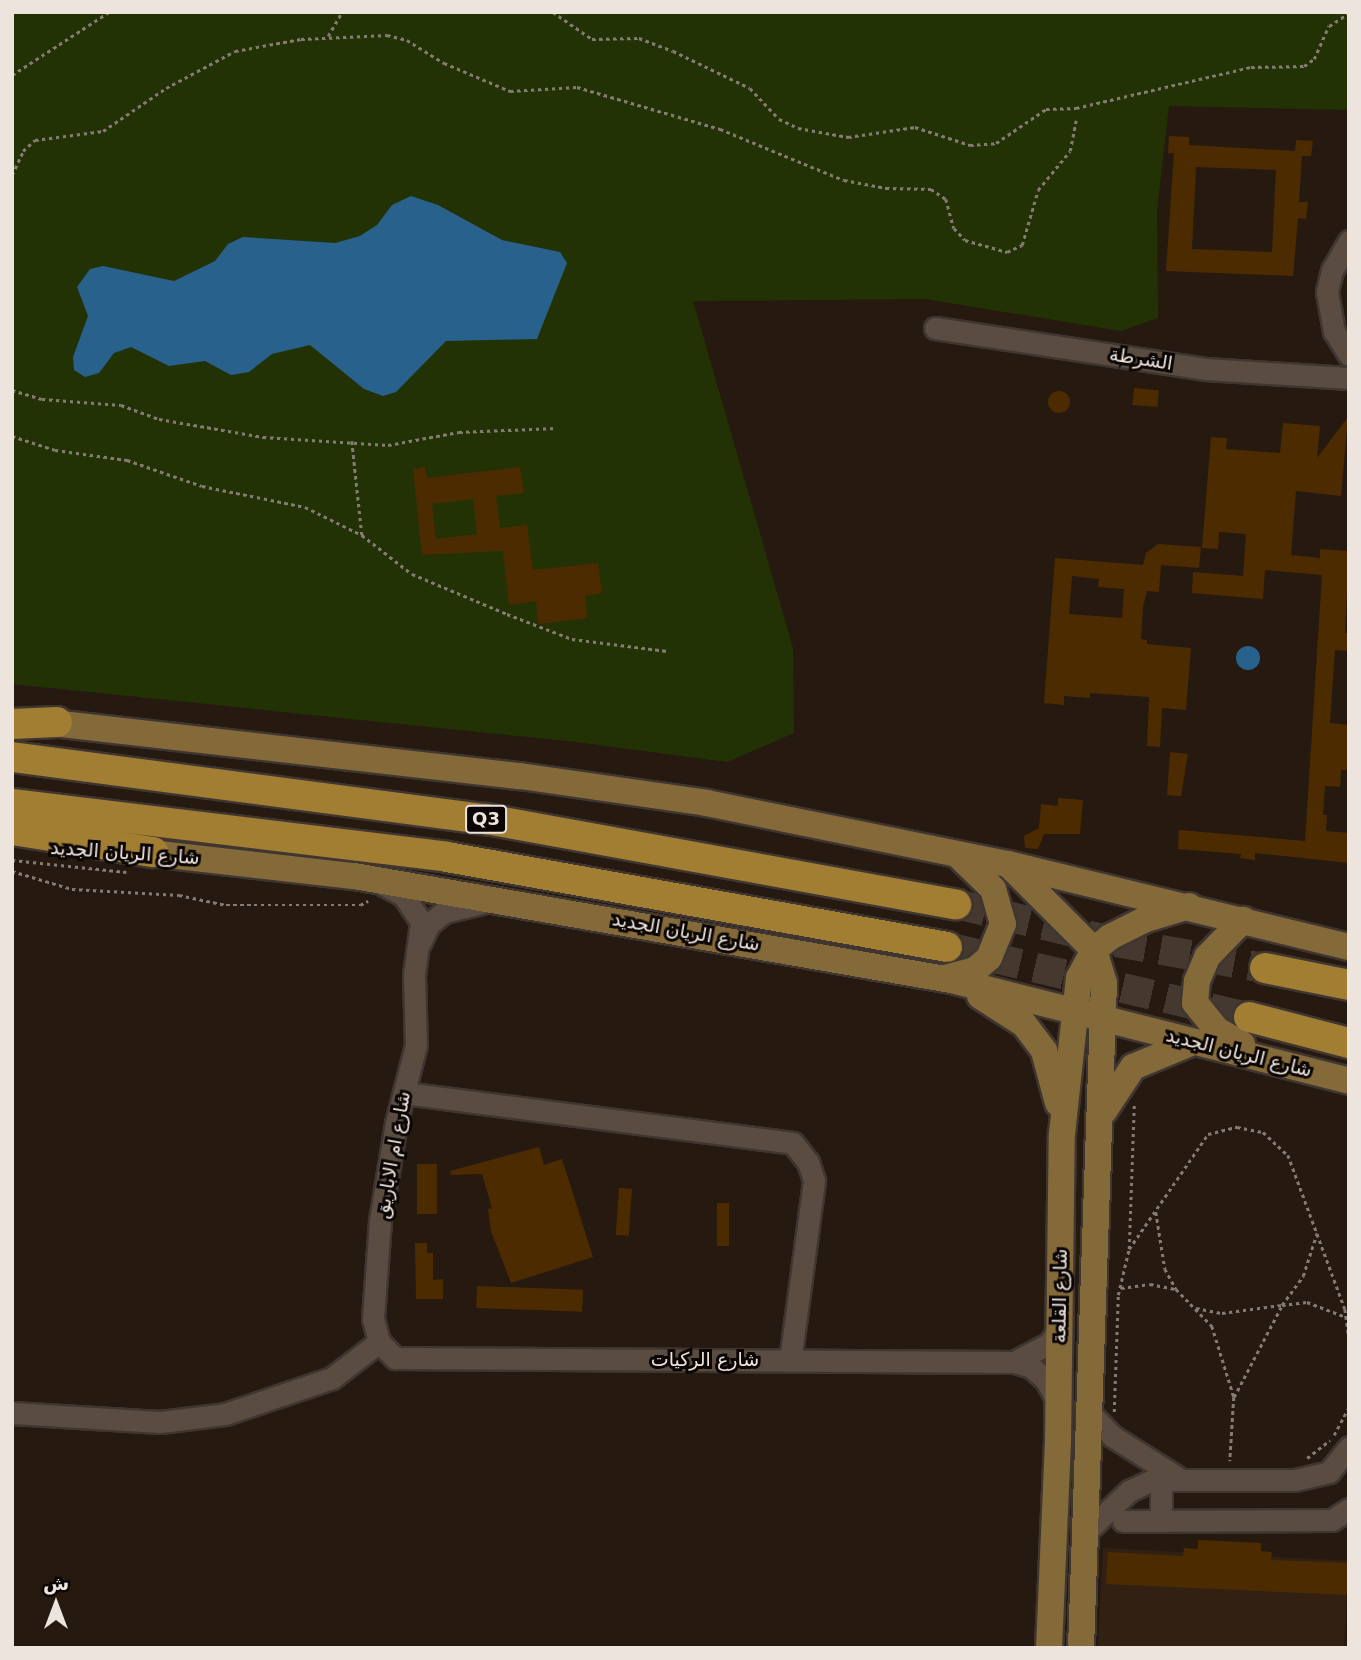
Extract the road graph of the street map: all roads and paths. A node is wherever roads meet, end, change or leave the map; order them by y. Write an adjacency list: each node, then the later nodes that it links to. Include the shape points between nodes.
1 (109, 12): 6 (path)
2 (342, 12): 5 (path)
3 (553, 12): 4 (path, via 592,39 639,38 673,51 750,88 779,119 798,128 848,137 915,127 970,145 996,143 1045,109 1076,108 1251,67 1304,66 1314,60 1329,26)
4 (1349, 13)
5 (327, 37): 7 (path, via 397,37 510,91 577,87 720,129 844,180 886,188 932,189 946,199 954,229 965,240 1007,252 1022,245 1038,190 1070,151); 8 (path, via 235,51 166,88 103,131 35,140 23,151)
6 (12, 75)
7 (1076, 121)
8 (12, 175)
9 (1349, 241): 11 (street, via 1332,270 1328,303 1334,331)
10 (935, 328): 12 (street, الشرطة, via 1205,369)
11 (1349, 355)
12 (1349, 378)
13 (12, 390): 16 (path, via 42,399 121,405 159,419 263,437)
14 (556, 428): 16 (path, via 459,432 388,444)
15 (12, 436): 17 (path, via 55,450 127,460 202,486 305,507)
16 (352, 441): 17 (path)
17 (362, 535): 18 (path, via 412,574 559,634)
18 (667, 651)
19 (12, 721): 20 (highway)
20 (57, 722): 26 (main road, via 520,776 706,803)
21 (12, 757): 31 (highway, Q3, via 486,819)
22 (12, 804): 36 (highway, شارع الريان الجديد / Q3, via 447,857)
23 (12, 830): 25 (highway)
24 (12, 845): 25 (main road, شارع الريان الجديد)
25 (153, 852): 29 (main road, شارع الريان الجديد)
26 (958, 855): 27 (main road); 40 (main road, via 993,889 1003,924 989,958 958,977)
27 (1008, 864): 33 (main road); 38 (main road)
28 (12, 872): 32 (path, via 72,889 179,895 226,905 360,905 368,901)
29 (374, 879): 30 (main road, شارع الريان الجديد); 35 (street, شارع ام الاباريق, via 403,895 415,909 421,922)
30 (502, 900): 35 (street, شارع ام الاباريق, via 444,912 429,923); 40 (main road, شارع الريان الجديد)
31 (956, 904)
32 (381, 905)
33 (1190, 906): 34 (main road); 38 (main road, شارع القلعة, via 1127,927)
34 (1243, 920): 37 (main road); 47 (main road, via 1207,957 1196,981 1195,1003 1217,1030)
35 (419, 945): 49 (street, شارع ام الاباريق, via 414,975 416,1045)
36 (947, 947)
37 (1349, 947)
38 (1094, 950): 42 (main road, شارع القلعة, via 1079,978); 44 (main road, شارع القلعة, via 1102,965)
39 (1265, 968): 41 (highway)
40 (945, 979): 42 (main road, شارع الريان الجديد); 52 (main road, via 1024,1024 1044,1051 1055,1084)
41 (1349, 985)
42 (1076, 1011): 44 (main road, شارع الريان الجديد); 52 (main road, شارع القلعة)
43 (1249, 1017): 46 (highway, شارع الريان الجديد)
44 (1104, 1019): 45 (main road, شارع الريان الجديد); 51 (main road, شارع القلعة)
45 (1197, 1041): 47 (main road, شارع الريان الجديد); 51 (main road, via 1168,1048 1133,1066)
46 (1349, 1042)
47 (1271, 1061): 48 (main road, شارع الريان الجديد)
48 (1349, 1081)
49 (404, 1093): 63 (street, شارع ام الاباريق, via 380,1221 373,1319); 64 (street, via 793,1143 814,1181)
50 (1135, 1103): 55 (path)
51 (1102, 1116): 69 (main road, شارع القلعة)
52 (1062, 1133): 61 (main road, شارع القلعة)
53 (1156, 1210): 54 (path, via 1208,1134 1237,1127 1263,1132 1288,1155); 55 (path); 57 (path, via 1165,1269)
54 (1317, 1233): 58 (path, via 1303,1276); 60 (path)
55 (1129, 1249): 56 (path)
56 (1120, 1288): 57 (path, via 1150,1284); 71 (path)
57 (1176, 1289): 59 (path)
58 (1282, 1305): 59 (path, via 1222,1313); 60 (path, via 1307,1302); 66 (path)
59 (1195, 1308): 66 (path, via 1212,1326)
60 (1348, 1318): 62 (path)
61 (1060, 1325): 65 (street, شارع الركيات, via 1050,1343); 67 (main road, شارع القلعة)
62 (1349, 1337)
63 (379, 1342): 64 (street, شارع الركيات, via 395,1358); 70 (street, via 331,1378 225,1414 160,1422)
64 (790, 1360): 65 (street, شارع الركيات)
65 (1014, 1362): 67 (street, شارع الركيات, via 1031,1367 1045,1380)
66 (1234, 1397): 74 (path)
67 (1059, 1404): 80 (main road, شارع القلعة)
68 (1349, 1408): 73 (path, via 1331,1439)
69 (1090, 1412): 71 (street); 79 (main road, شارع القلعة)
70 (12, 1413)
71 (1112, 1436): 75 (street)
72 (1349, 1447): 75 (street, via 1329,1472 1295,1480)
73 (1305, 1460)
74 (1230, 1467)
75 (1169, 1478): 78 (street); 79 (street, via 1129,1491)
76 (1349, 1509): 78 (street, via 1332,1520)
77 (1123, 1521): 78 (street)
78 (1161, 1521)
79 (1085, 1533): 81 (main road, شارع القلعة)
80 (1049, 1648)
81 (1081, 1648)

